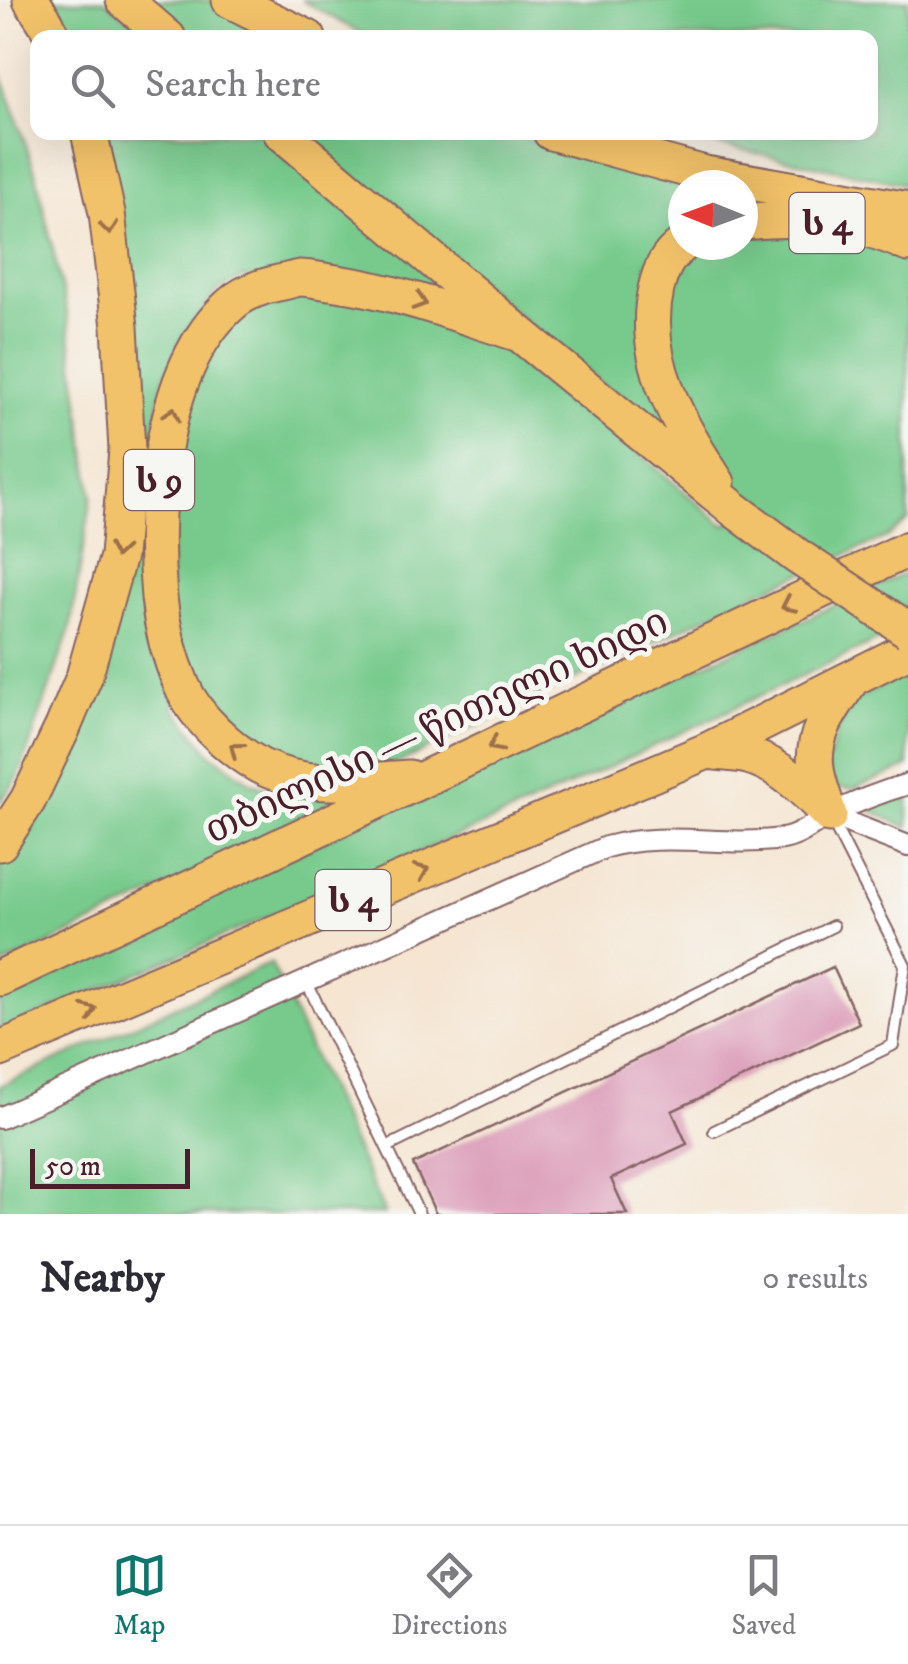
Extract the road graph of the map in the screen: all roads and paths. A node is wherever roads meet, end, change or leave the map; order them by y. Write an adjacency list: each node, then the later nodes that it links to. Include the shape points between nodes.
1 (31, 0): 4 (highway)
2 (124, 0): 5 (highway)
3 (230, 0): 6 (highway)
4 (49, 30)
5 (159, 30)
6 (292, 30)
7 (91, 140): 24 (highway, one-way to 24, via 120,327 127,450 118,556 77,694 28,800)
8 (290, 140): 14 (highway, ს 9)
9 (580, 140): 10 (highway, via 704,174)
10 (908, 210)
11 (758, 222): 12 (highway, ს 4, via 862,227)
12 (908, 244)
13 (668, 258): 15 (highway, via 654,300 658,367 672,405)
14 (520, 334): 15 (highway, ს 9); 21 (highway, ს 9, one-way to 14, via 296,779 263,767 213,730 184,690 159,600 159,482 168,425 185,369 216,320 238,298 266,286 300,278 378,289)
15 (734, 509): 17 (highway, ს 9, bridge)
16 (900, 549): 21 (highway, თბილისი — წითელი ხიდი / ს 4, one-way to 21)
17 (908, 630)
18 (908, 650): 19 (highway, ს 4)
19 (853, 678): 20 (highway, ს 4); 23 (highway, via 817,740 815,768)
20 (707, 751): 23 (highway, via 771,766); 30 (highway, ს 4, one-way to 20)
21 (430, 776): 28 (highway, თბილისი — წითელი ხიდი / ს 4)
22 (908, 784): 23 (street)
23 (829, 815): 25 (street); 27 (lane); 29 (street, via 788,839 668,838 606,847)
24 (0, 843)
25 (908, 846)
26 (832, 926): 33 (lane)
27 (906, 966): 32 (lane, via 894,1045)
28 (0, 978)
29 (306, 980): 31 (street); 33 (lane)
30 (0, 1049)
31 (0, 1118)
32 (714, 1131)
33 (386, 1147): 34 (lane)
34 (419, 1214)

